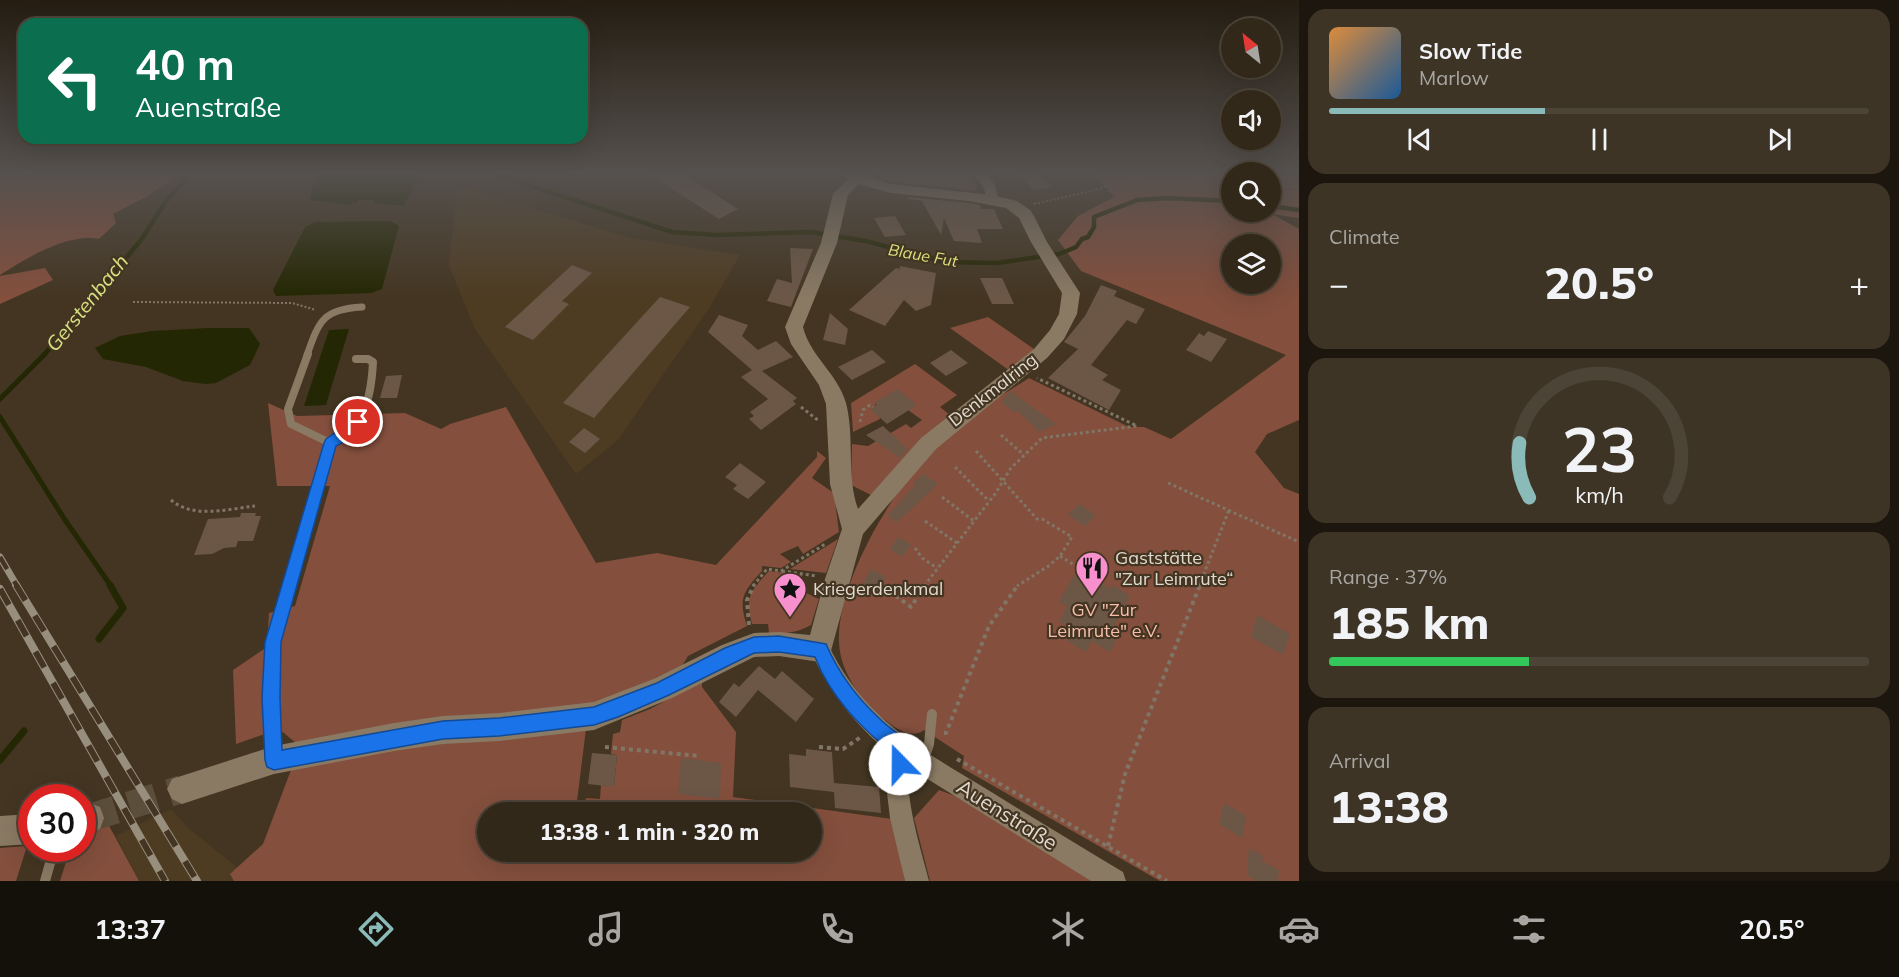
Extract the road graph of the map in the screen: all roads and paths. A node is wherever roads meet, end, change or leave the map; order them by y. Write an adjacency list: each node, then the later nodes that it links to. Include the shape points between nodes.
1 (835, 215): 24 (street, via 794,327 795,337 824,375 835,401 843,498)
2 (1026, 215): 7 (street, Denkmalring, via 1071,293 1072,304 1052,342)
3 (133, 302): 5 (path, via 292,303)
4 (362, 307): 5 (lane)
5 (326, 314): 11 (lane, via 318,325 288,409 291,424)
6 (356, 359): 11 (lane, via 373,362 364,404 358,422)
7 (1022, 370): 13 (path, via 1137,426 1042,438); 24 (street, Denkmalring, via 932,439)
8 (873, 408): 9 (path, via 870,405 863,410)
9 (857, 427)
10 (1001, 435): 13 (path)
11 (330, 443): 44 (lane, via 273,642)
12 (976, 451): 15 (path)
13 (1024, 455): 15 (path)
14 (955, 467): 19 (path)
15 (1002, 482): 19 (path); 28 (path, via 1036,519 1072,537)
16 (1168, 483): 21 (path)
17 (942, 497): 23 (path)
18 (171, 500): 20 (path, via 175,506 201,511)
19 (989, 501): 23 (path)
20 (255, 506)
21 (1229, 510): 25 (path); 46 (path, via 1125,774)
22 (925, 521): 26 (path)
23 (974, 521): 26 (path)
24 (852, 533): 30 (path, via 837,536); 32 (street, Denkmalring)
25 (1299, 542)
26 (957, 543): 29 (path)
27 (915, 548): 29 (path)
28 (1060, 556): 31 (path); 38 (path, via 1019,583 989,626 946,733)
29 (937, 568): 33 (path, via 911,606)
30 (781, 571): 32 (path); 34 (path, via 767,569 751,588 745,605)
31 (1099, 581)
32 (836, 582): 35 (street, Denkmalring)
33 (889, 591)
34 (749, 623)
35 (820, 649): 37 (street, Auenstraße, via 844,696); 44 (street, via 754,645 654,693 594,716 443,730)
36 (932, 714): 38 (lane)
37 (874, 726): 40 (path, via 843,749); 41 (street, Auenstraße)
38 (931, 729): 42 (lane)
39 (605, 747): 43 (path)
40 (819, 747)
41 (903, 751): 42 (street, Auenstraße); 49 (street, via 896,776)
42 (926, 754): 46 (path); 50 (street, Auenstraße)
43 (700, 756)
44 (274, 760): 45 (street)
45 (182, 789)
46 (1108, 846): 51 (path)
47 (50, 862): 48 (lane)
48 (45, 881)
49 (917, 881)
50 (1114, 881)
51 (1167, 881)

